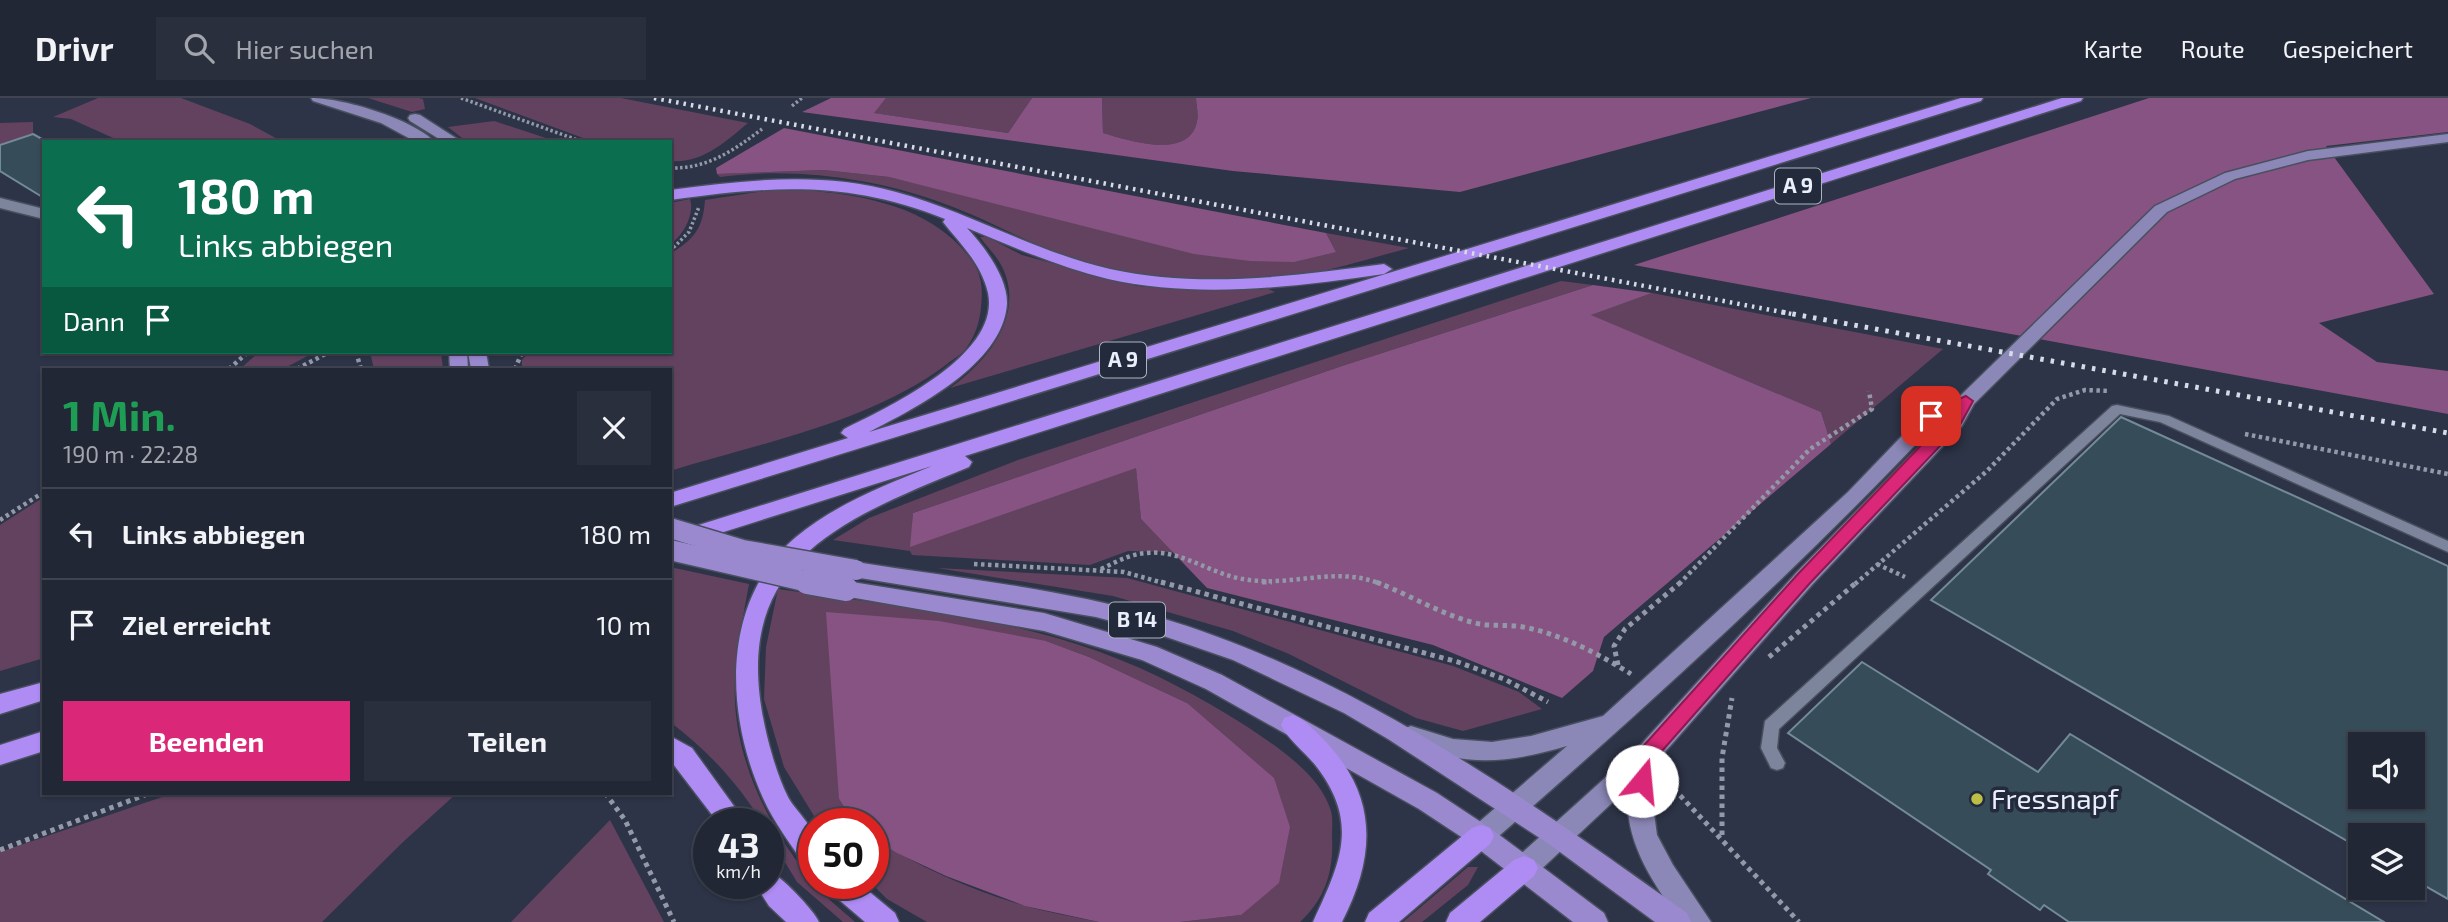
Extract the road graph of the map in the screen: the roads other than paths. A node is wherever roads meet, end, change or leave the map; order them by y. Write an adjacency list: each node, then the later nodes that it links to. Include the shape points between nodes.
1 (318, 98): 6 (main road, via 386,120)
2 (351, 98): 7 (main road, via 421,120)
3 (1976, 98): 12 (highway, A 9)
4 (2076, 98): 14 (highway, A 9)
5 (2448, 138): 13 (main road, via 2308,156 2230,176 2161,209)
6 (424, 140)
7 (452, 140)
8 (672, 195): 10 (highway, via 753,184 806,183 876,191)
9 (0, 203): 11 (street)
10 (939, 212): 12 (highway, via 1077,266 1170,283 1289,282); 15 (highway, via 974,244 992,278 998,304 991,332 969,360 917,397)
11 (42, 214)
12 (1459, 257): 15 (highway, A 9)
13 (1966, 401): 24 (main road, via 1931,416 1855,497); 30 (main road, via 1955,422 1804,579)
14 (1073, 414): 18 (highway, A 9); 34 (highway, via 837,518 803,542 772,579 755,615 747,671 757,740 776,798)
15 (788, 464): 16 (highway, A 9)
16 (672, 499)
17 (672, 529): 21 (main road, B 14, bridge)
18 (672, 541)
19 (2448, 547): 31 (lane, via 2164,419 2117,409 1771,726 1769,748)
20 (672, 551): 21 (main road, B 14, bridge, via 770,575)
21 (851, 580): 25 (main road, B 14, via 1031,620 1149,653); 26 (main road, B 14, via 1039,598 1156,625 1282,671)
22 (42, 692): 23 (highway)
23 (0, 704)
24 (1616, 721): 26 (main road, via 1555,739 1481,752 1453,750); 32 (main road)
25 (1293, 725): 35 (main road, B 14); 42 (highway, via 1327,761 1349,803 1355,830 1354,863)
26 (1397, 732): 32 (main road, B 14)
27 (42, 742): 29 (highway)
28 (672, 747): 33 (highway, via 683,755)
29 (0, 755)
30 (1644, 757): 36 (main road); 47 (main road, via 1641,826)
31 (1777, 763)
32 (1514, 807): 35 (main road); 36 (main road, B 14)
33 (722, 808)
34 (798, 833)
35 (1481, 836): 37 (main road, B 14); 43 (highway)
36 (1558, 836): 37 (main road); 46 (main road, B 14)
37 (1524, 868): 44 (highway); 45 (main road, B 14)
38 (781, 899): 40 (highway)
39 (858, 899): 41 (highway)
40 (805, 922)
41 (885, 922)
42 (1327, 922)
43 (1379, 922)
44 (1460, 922)
45 (1594, 922)
46 (1677, 922)
47 (1696, 922)

